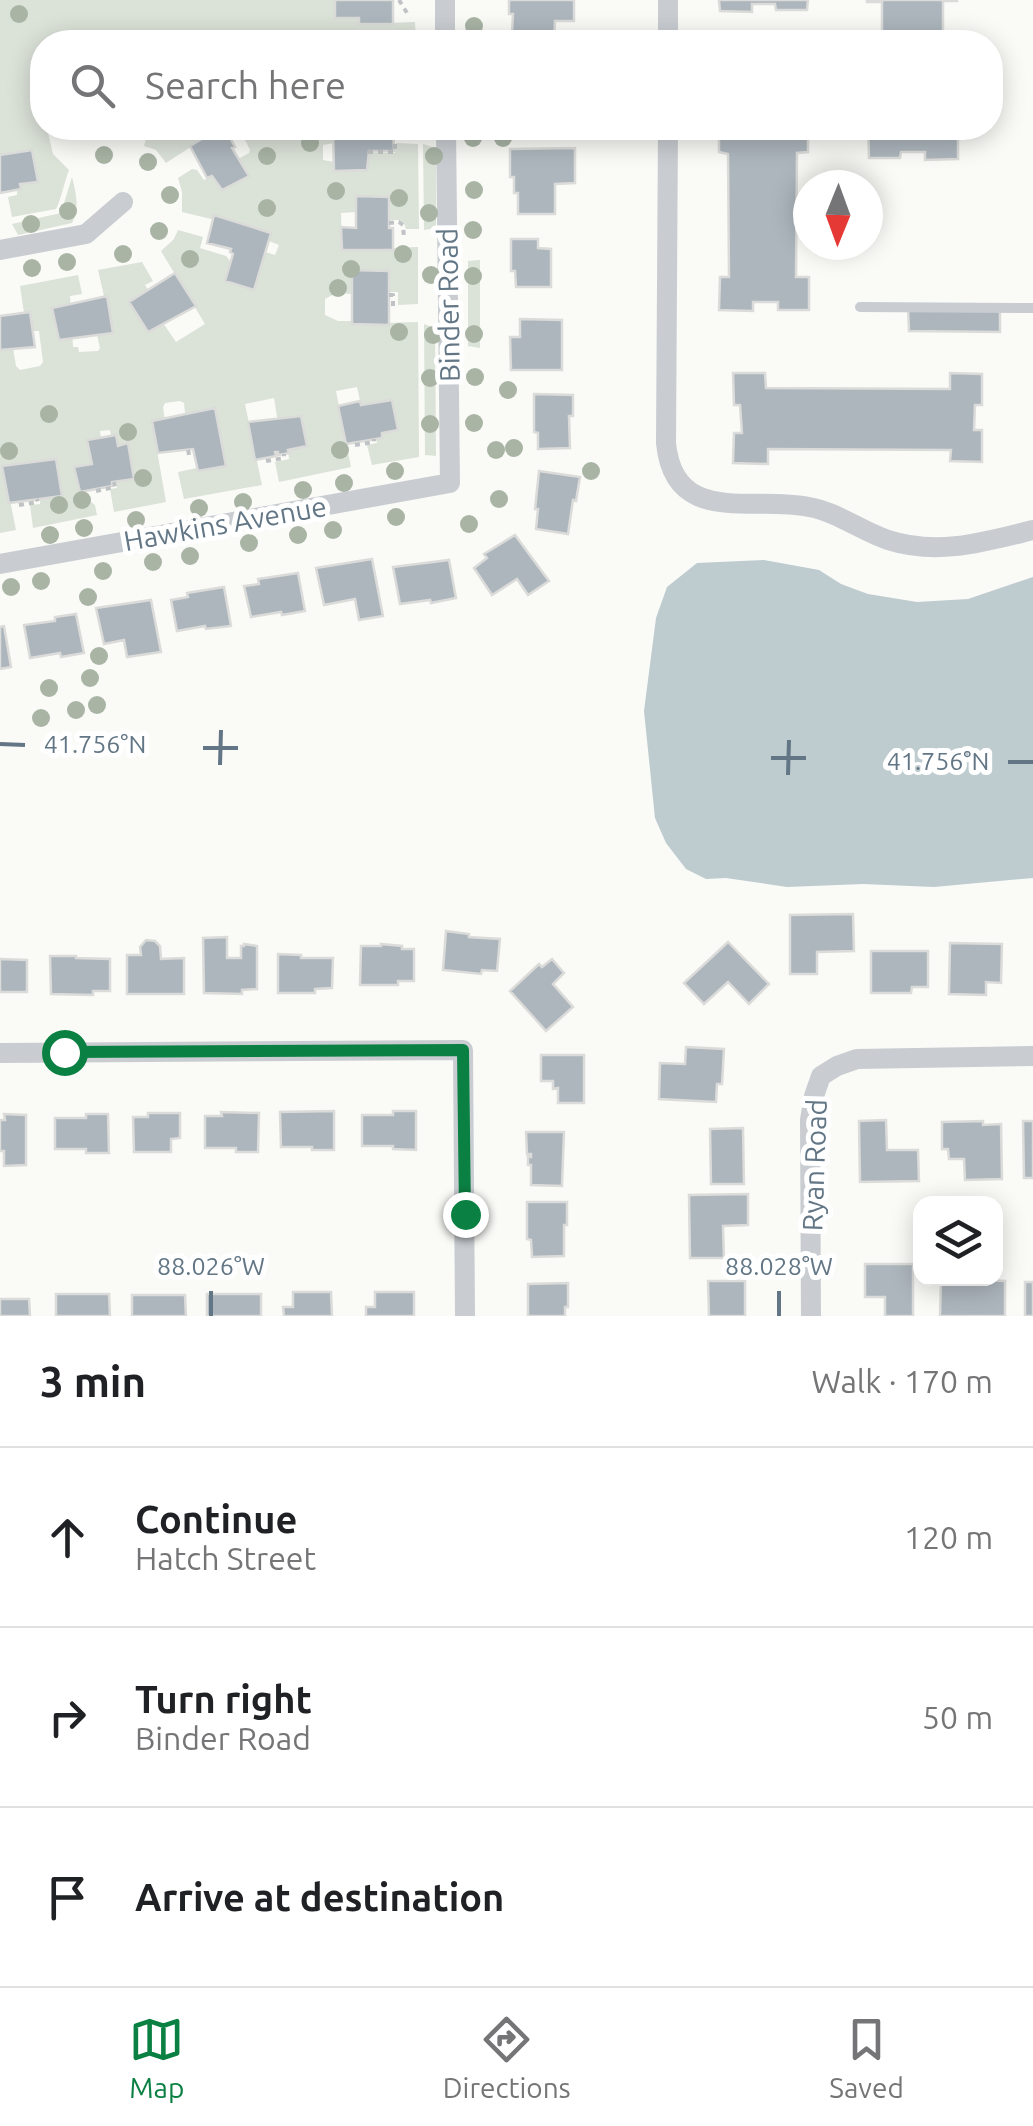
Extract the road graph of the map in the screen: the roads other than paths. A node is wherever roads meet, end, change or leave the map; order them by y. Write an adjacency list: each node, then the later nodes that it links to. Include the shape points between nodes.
1 (445, 0): 3 (street)
2 (668, 0): 4 (street)
3 (446, 30)
4 (668, 30)
5 (446, 140): 11 (street, Binder Road)
6 (668, 140): 12 (street, via 666,443 675,477 714,503 813,507 886,539 936,549)
7 (123, 202): 8 (street, via 86,234)
8 (0, 250)
9 (860, 307): 10 (lane)
10 (1033, 308)
11 (450, 483): 13 (street, Hawkins Avenue)
12 (1033, 530)
13 (0, 564)
14 (0, 1053): 16 (street, via 463,1050)
15 (1033, 1056): 17 (street, Ryan Road, via 857,1059 821,1076 810,1120)
16 (465, 1316)
17 (811, 1316)

